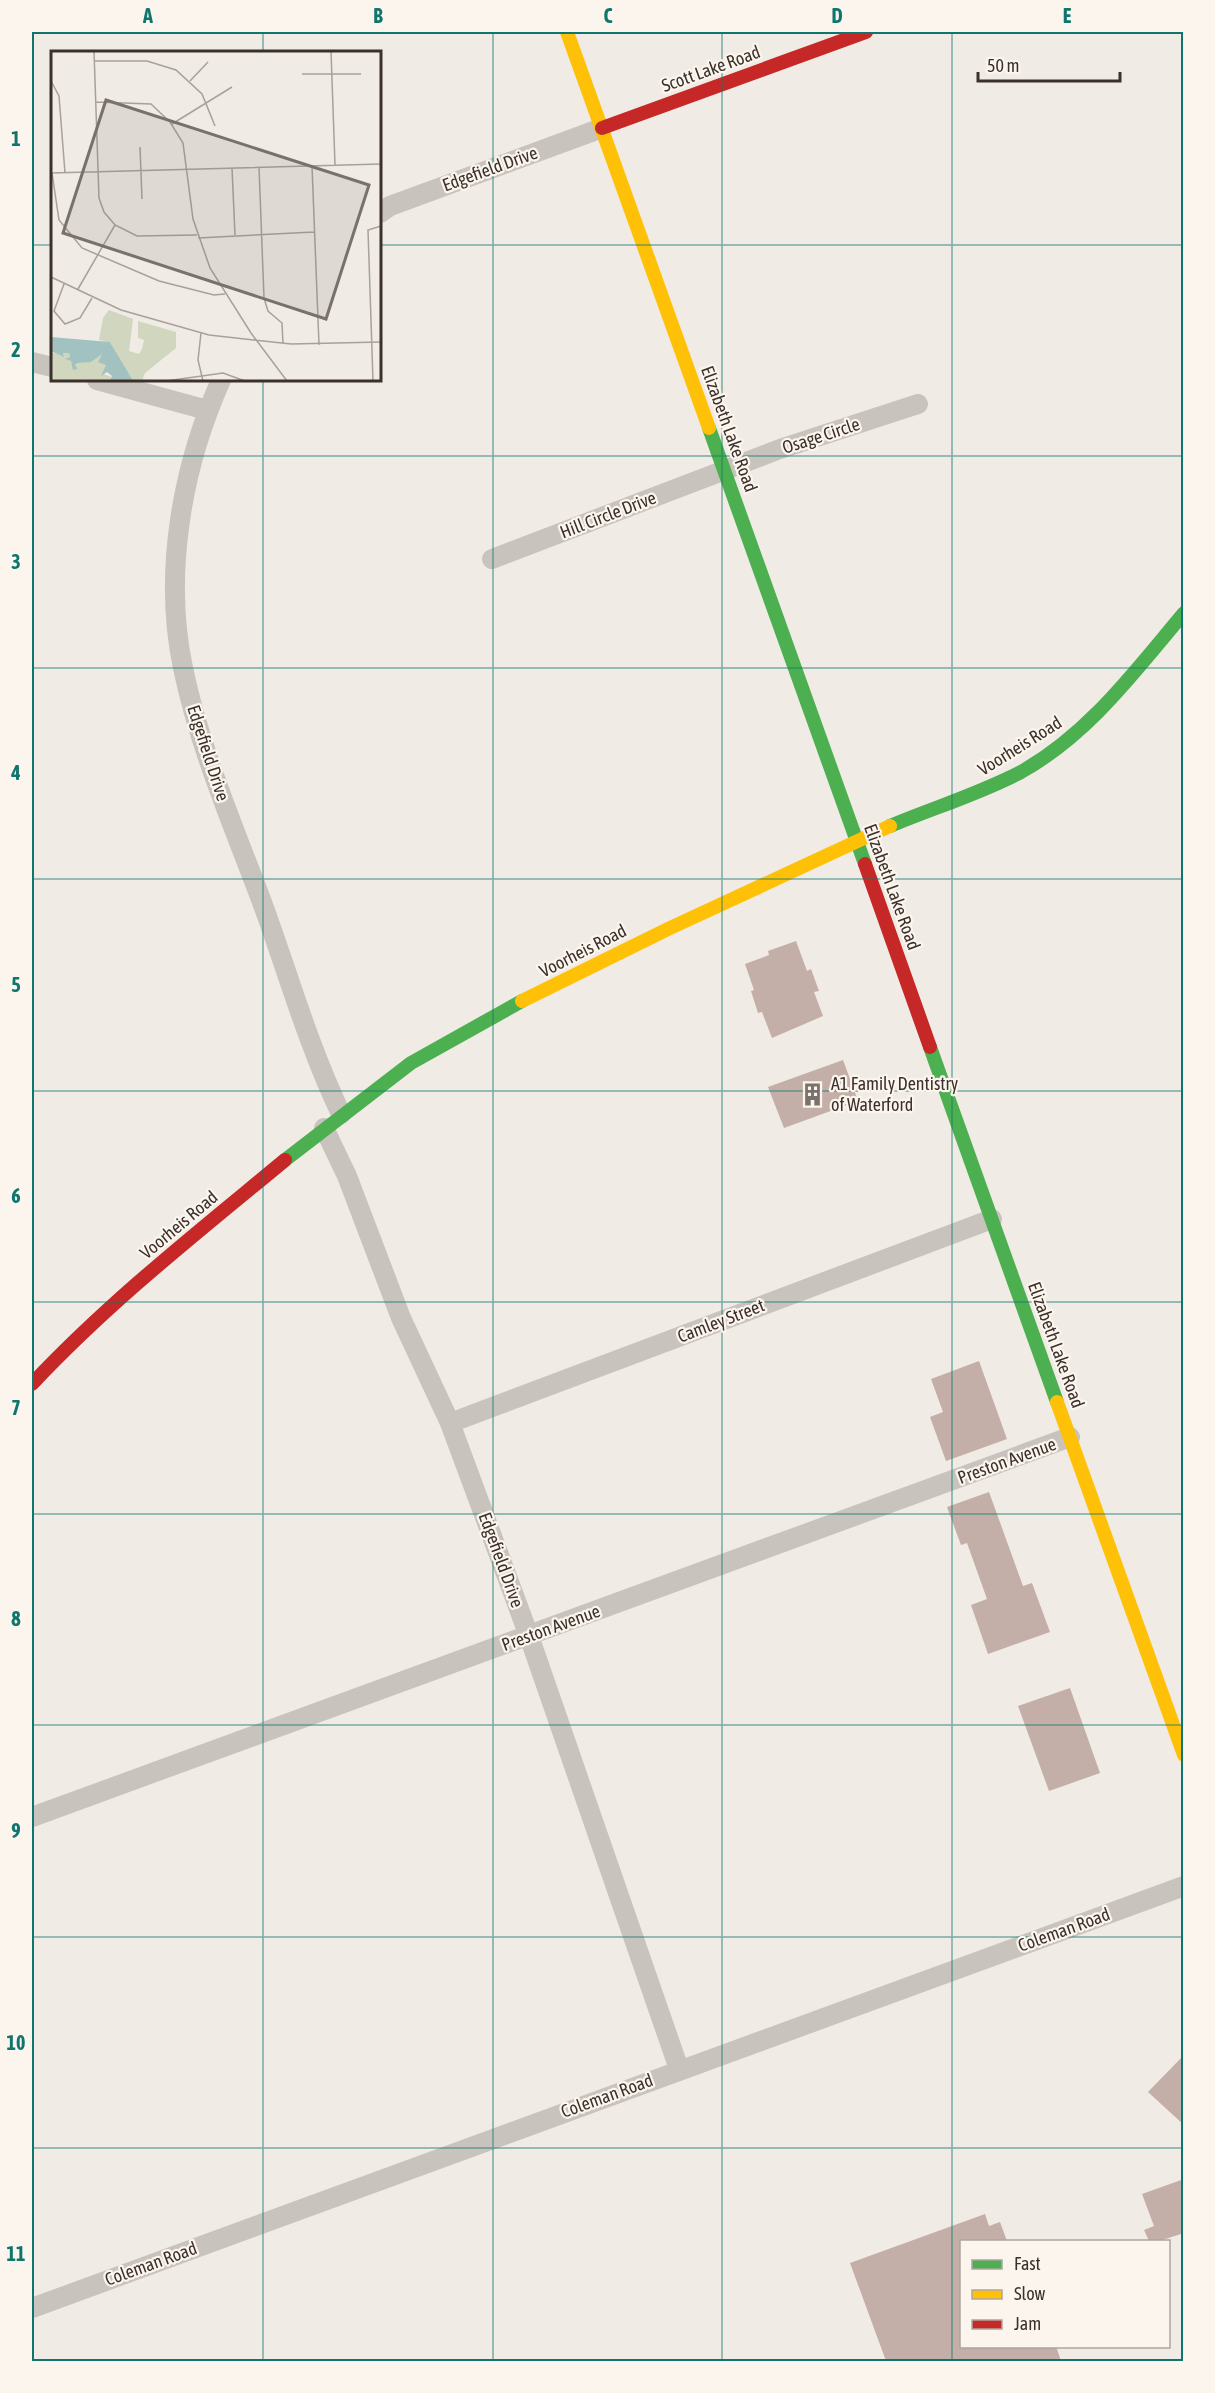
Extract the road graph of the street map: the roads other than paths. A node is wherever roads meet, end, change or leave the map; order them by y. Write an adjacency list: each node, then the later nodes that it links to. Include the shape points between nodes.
1 (567, 32): 3 (main road, Elizabeth Lake Road)
2 (866, 32): 3 (main road, Scott Lake Road)
3 (602, 128): 4 (street, Edgefield Drive); 11 (main road, Elizabeth Lake Road)
4 (381, 212)
5 (32, 362): 6 (street)
6 (51, 367)
7 (101, 381): 10 (street)
8 (221, 381): 10 (street, Edgefield Drive)
9 (918, 404): 11 (street, Osage Circle)
10 (207, 410): 15 (street, Edgefield Drive, via 179,524 176,616 182,666 213,772 264,907 316,1063)
11 (724, 470): 12 (street, Hill Circle Drive); 14 (main road, Elizabeth Lake Road)
12 (492, 560)
13 (1184, 613): 14 (main road, Voorheis Road, via 1105,706 1062,745 1000,783)
14 (857, 841): 15 (main road, Voorheis Road, via 464,1030); 17 (main road, Elizabeth Lake Road)
15 (341, 1114): 16 (main road, Voorheis Road)
16 (324, 1128): 18 (main road, Voorheis Road, via 179,1247); 19 (street, Edgefield Drive, via 347,1176 401,1318)
17 (992, 1219): 19 (street, Camley Street); 20 (main road, Elizabeth Lake Road)
18 (32, 1384)
19 (450, 1423): 21 (street, Edgefield Drive)
20 (1070, 1437): 21 (street, Preston Avenue); 22 (main road, Elizabeth Lake Road)
21 (529, 1636): 23 (street, Preston Avenue); 25 (street, Edgefield Drive)
22 (1184, 1755)
23 (32, 1817)
24 (1184, 1886): 25 (street, Coleman Road)
25 (679, 2069): 26 (street, Coleman Road)
26 (32, 2308)

